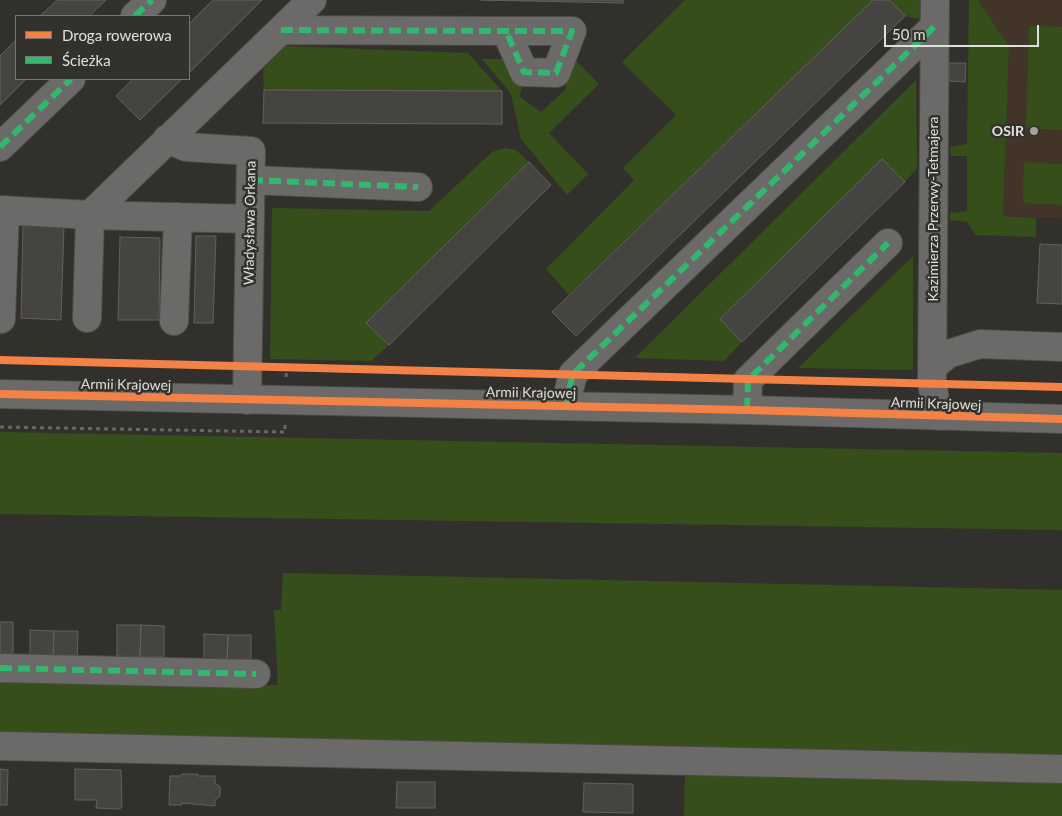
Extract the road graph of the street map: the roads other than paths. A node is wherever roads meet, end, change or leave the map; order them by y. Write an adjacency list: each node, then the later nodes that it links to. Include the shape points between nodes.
1 (152, 0): 4 (street)
2 (312, 0): 6 (street)
3 (935, 0): 5 (street, Kazimierza Przerwy-Tetmajera)
4 (136, 15)
5 (934, 27): 22 (street, Kazimierza Przerwy-Tetmajera); 25 (street, via 573,374)
6 (281, 30): 7 (street); 9 (street)
7 (506, 31)
8 (70, 80): 10 (street)
9 (167, 139): 11 (street, Władysława Orkana, via 186,147 251,151); 14 (street)
10 (0, 147)
11 (251, 180): 12 (street); 16 (street, Władysława Orkana)
12 (418, 187)
13 (2, 210): 14 (street); 19 (street)
14 (90, 215): 15 (street); 18 (street)
15 (178, 217): 16 (street); 20 (street)
16 (250, 219): 24 (street, Władysława Orkana)
17 (888, 243): 26 (street, via 748,380)
18 (87, 318)
19 (2, 319)
20 (174, 321)
21 (1062, 347): 22 (street, via 980,344 948,354)
22 (932, 367): 27 (street, Kazimierza Przerwy-Tetmajera)
23 (0, 394): 24 (street, Armii Krajowej)
24 (247, 400): 25 (street, Armii Krajowej)
25 (565, 406): 26 (street, Armii Krajowej)
26 (747, 410): 27 (street, Armii Krajowej)
27 (938, 416): 28 (street, Armii Krajowej)
28 (1062, 419)
29 (0, 668): 30 (street)
30 (256, 674)
31 (0, 746): 32 (street)
32 (1062, 769)

